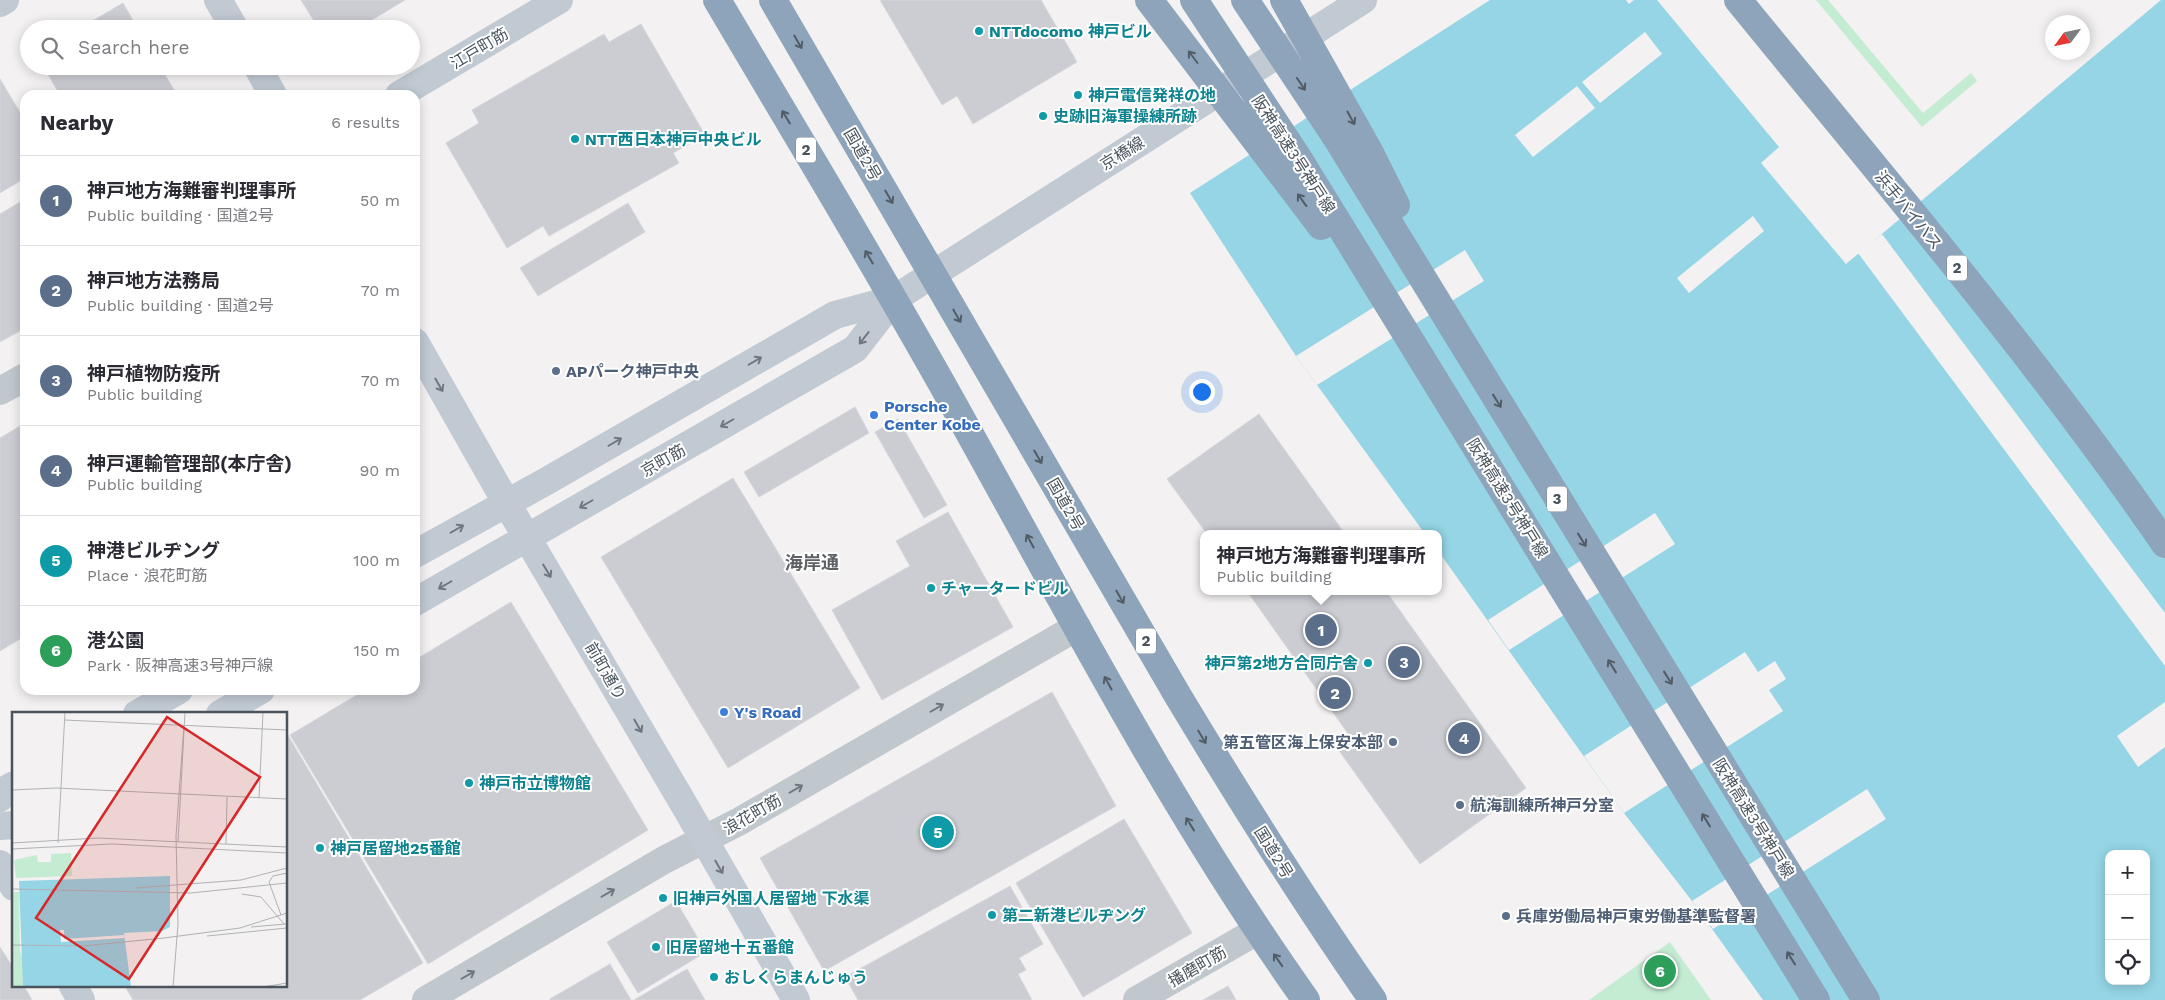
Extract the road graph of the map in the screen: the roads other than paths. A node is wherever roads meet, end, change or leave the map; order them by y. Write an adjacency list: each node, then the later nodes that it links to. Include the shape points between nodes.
1 (5, 0): 13 (street)
2 (218, 0): 14 (street)
3 (559, 0): 17 (street, 江戸町筋)
4 (717, 0): 19 (highway, 2, one-way to 4)
5 (773, 0): 18 (highway, 国道2号 / 2, one-way to 18)
6 (1149, 0): 24 (highway, one-way to 6)
7 (1194, 0): 24 (highway, 阪神高速3号神戸線, via 1300,161)
8 (1245, 0): 21 (highway, 阪神高速3号神戸線 / 3, one-way to 21, via 1336,137)
9 (1284, 0): 21 (highway, 3, one-way to 21, via 1369,151)
10 (1362, 0): 18 (street, 京橋線)
11 (1738, 0): 28 (highway, 浜手バイパス / 2, via 2052,389)
12 (1755, 0): 26 (highway, 浜手バイパス / 2, via 2057,374)
13 (0, 3)
14 (230, 20)
15 (262, 75): 16 (street)
16 (270, 90)
17 (407, 90)
18 (933, 273): 19 (street, 京町筋); 48 (highway, 国道2号 / 2, one-way to 48, via 1229,781 1314,916)
19 (894, 299): 25 (street, 京町筋, one-way to 19, via 835,315); 27 (street, 京町筋, one-way to 27, via 855,349); 31 (highway, 2, one-way to 19)
20 (420, 351): 25 (street, 前町通り, one-way to 25)
21 (1481, 375): 50 (highway, 阪神高速3号神戸線 / 3, one-way to 50)
22 (20, 380): 23 (street)
23 (0, 391)
24 (1445, 395): 49 (highway, 阪神高速3号神戸線, one-way to 24)
25 (506, 502): 27 (street, 前町通り); 29 (street, 京町筋, one-way to 25)
26 (2165, 521)
27 (528, 539): 30 (street, 京町筋, one-way to 30); 38 (street, 前町通り, one-way to 38)
28 (2165, 544)
29 (420, 551)
30 (420, 599)
31 (1077, 627): 38 (street, 浪花町筋, one-way to 31); 41 (highway, 2, one-way to 31, via 1182,811)
32 (170, 695): 34 (street)
33 (253, 695): 35 (street)
34 (141, 712)
35 (224, 712)
36 (12, 786): 37 (street)
37 (0, 798)
38 (704, 840): 44 (street, 浪花町筋, one-way to 38, via 664,860); 45 (street, 前町通り, one-way to 45)
39 (0, 864): 40 (street)
40 (12, 884)
41 (1257, 931): 46 (street, 播磨町筋); 47 (highway, 2, one-way to 41)
42 (74, 988): 43 (street)
43 (81, 1000)
44 (426, 1000)
45 (796, 1000)
46 (1137, 1000)
47 (1306, 1000)
48 (1373, 1000)
49 (1816, 1000)
50 (1866, 1000)

